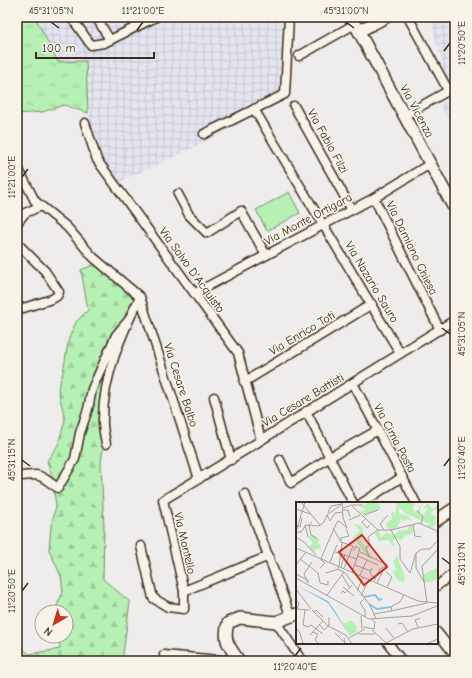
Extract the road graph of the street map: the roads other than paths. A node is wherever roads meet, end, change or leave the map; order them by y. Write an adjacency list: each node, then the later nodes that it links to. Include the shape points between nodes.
1 (70, 17): 8 (street, via 91,45)
2 (96, 17): 8 (street)
3 (156, 17): 8 (street)
4 (289, 17): 12 (street, via 284,94)
5 (386, 17): 7 (street)
6 (408, 17): 10 (street)
7 (355, 24): 9 (street); 13 (street, Via Vicenza)
8 (110, 40)
9 (298, 56)
10 (451, 89): 13 (street)
11 (294, 106): 21 (street, Via Fabio Filzi)
12 (254, 109): 15 (street); 24 (street, Via Nazario Sauro)
13 (405, 115): 16 (street, Via Vicenza)
14 (85, 123): 27 (street, Via Salvo D'Acquisto, via 97,160)
15 (204, 134)
16 (430, 164): 19 (street, Via Monte Ortigara); 22 (street, Via Vicenza)
17 (17, 166): 20 (street, via 35,201)
18 (178, 194): 26 (street, via 189,216 207,234 241,211)
19 (374, 198): 21 (street, Via Monte Ortigara); 33 (street, Via Damiano Chiesa)
20 (41, 206): 23 (street, via 24,213); 28 (street, via 67,227 93,257)
21 (352, 210): 24 (street, Via Monte Ortigara)
22 (455, 210)
23 (17, 223)
24 (323, 224): 26 (street, Via Monte Ortigara); 29 (street, Via Nazario Sauro)
25 (17, 243): 30 (street, via 45,271 59,292 52,299)
26 (266, 255): 27 (street, Via Monte Ortigara)
27 (195, 293): 35 (street, Via Salvo D'Acquisto, via 238,353)
28 (140, 297): 32 (street); 47 (street, Via Cesare Balbo)
29 (372, 304): 34 (street, Via Nazario Sauro); 35 (street, Via Enrico Toti)
30 (17, 310)
31 (455, 320): 33 (street, Via Cesare Battisti)
32 (128, 321): 41 (street, via 106,386 102,420); 45 (street, via 116,336 92,389 75,459 63,482 58,488 38,475)
33 (440, 330): 34 (street, Via Cesare Battisti)
34 (400, 353): 36 (street, Via Cesare Battisti)
35 (244, 382): 40 (street, Via Salvo D'Acquisto)
36 (353, 383): 38 (street, Via Cesare Battisti); 39 (street, Via Cima Posta)
37 (214, 397): 43 (street)
38 (306, 411): 40 (street, Via Cesare Battisti); 42 (street)
39 (378, 430): 42 (street); 46 (street, Via Cima Posta)
40 (261, 440): 43 (street, Via Cesare Battisti)
41 (106, 444)
42 (330, 457): 44 (street, via 291,483); 50 (street)
43 (232, 460): 47 (street, Via Cesare Battisti)
44 (280, 460)
45 (20, 476)
46 (402, 477): 51 (street); 52 (street, Via Cima Posta)
47 (198, 479): 49 (street, Via Cesare Battisti)
48 (245, 494): 56 (street)
49 (163, 500): 59 (street, Via Montello)
50 (352, 502)
51 (364, 502)
52 (415, 502)
53 (455, 508): 54 (street)
54 (438, 519)
55 (141, 546): 59 (street, Via Montello, via 152,598 168,607 184,609)
56 (269, 556): 59 (street, Via Montello); 60 (street)
57 (455, 572): 58 (street)
58 (438, 585)
59 (184, 591)
60 (294, 615): 61 (street)
61 (276, 622): 69 (street, via 240,618 228,623 224,635); 70 (street)
62 (438, 633): 65 (street)
63 (389, 644): 71 (street)
64 (164, 655): 67 (street)
65 (455, 655)
66 (455, 658): 72 (street)
67 (198, 659): 68 (street)
68 (230, 661)
69 (239, 661)
70 (302, 661)
71 (402, 661)
72 (453, 661)

